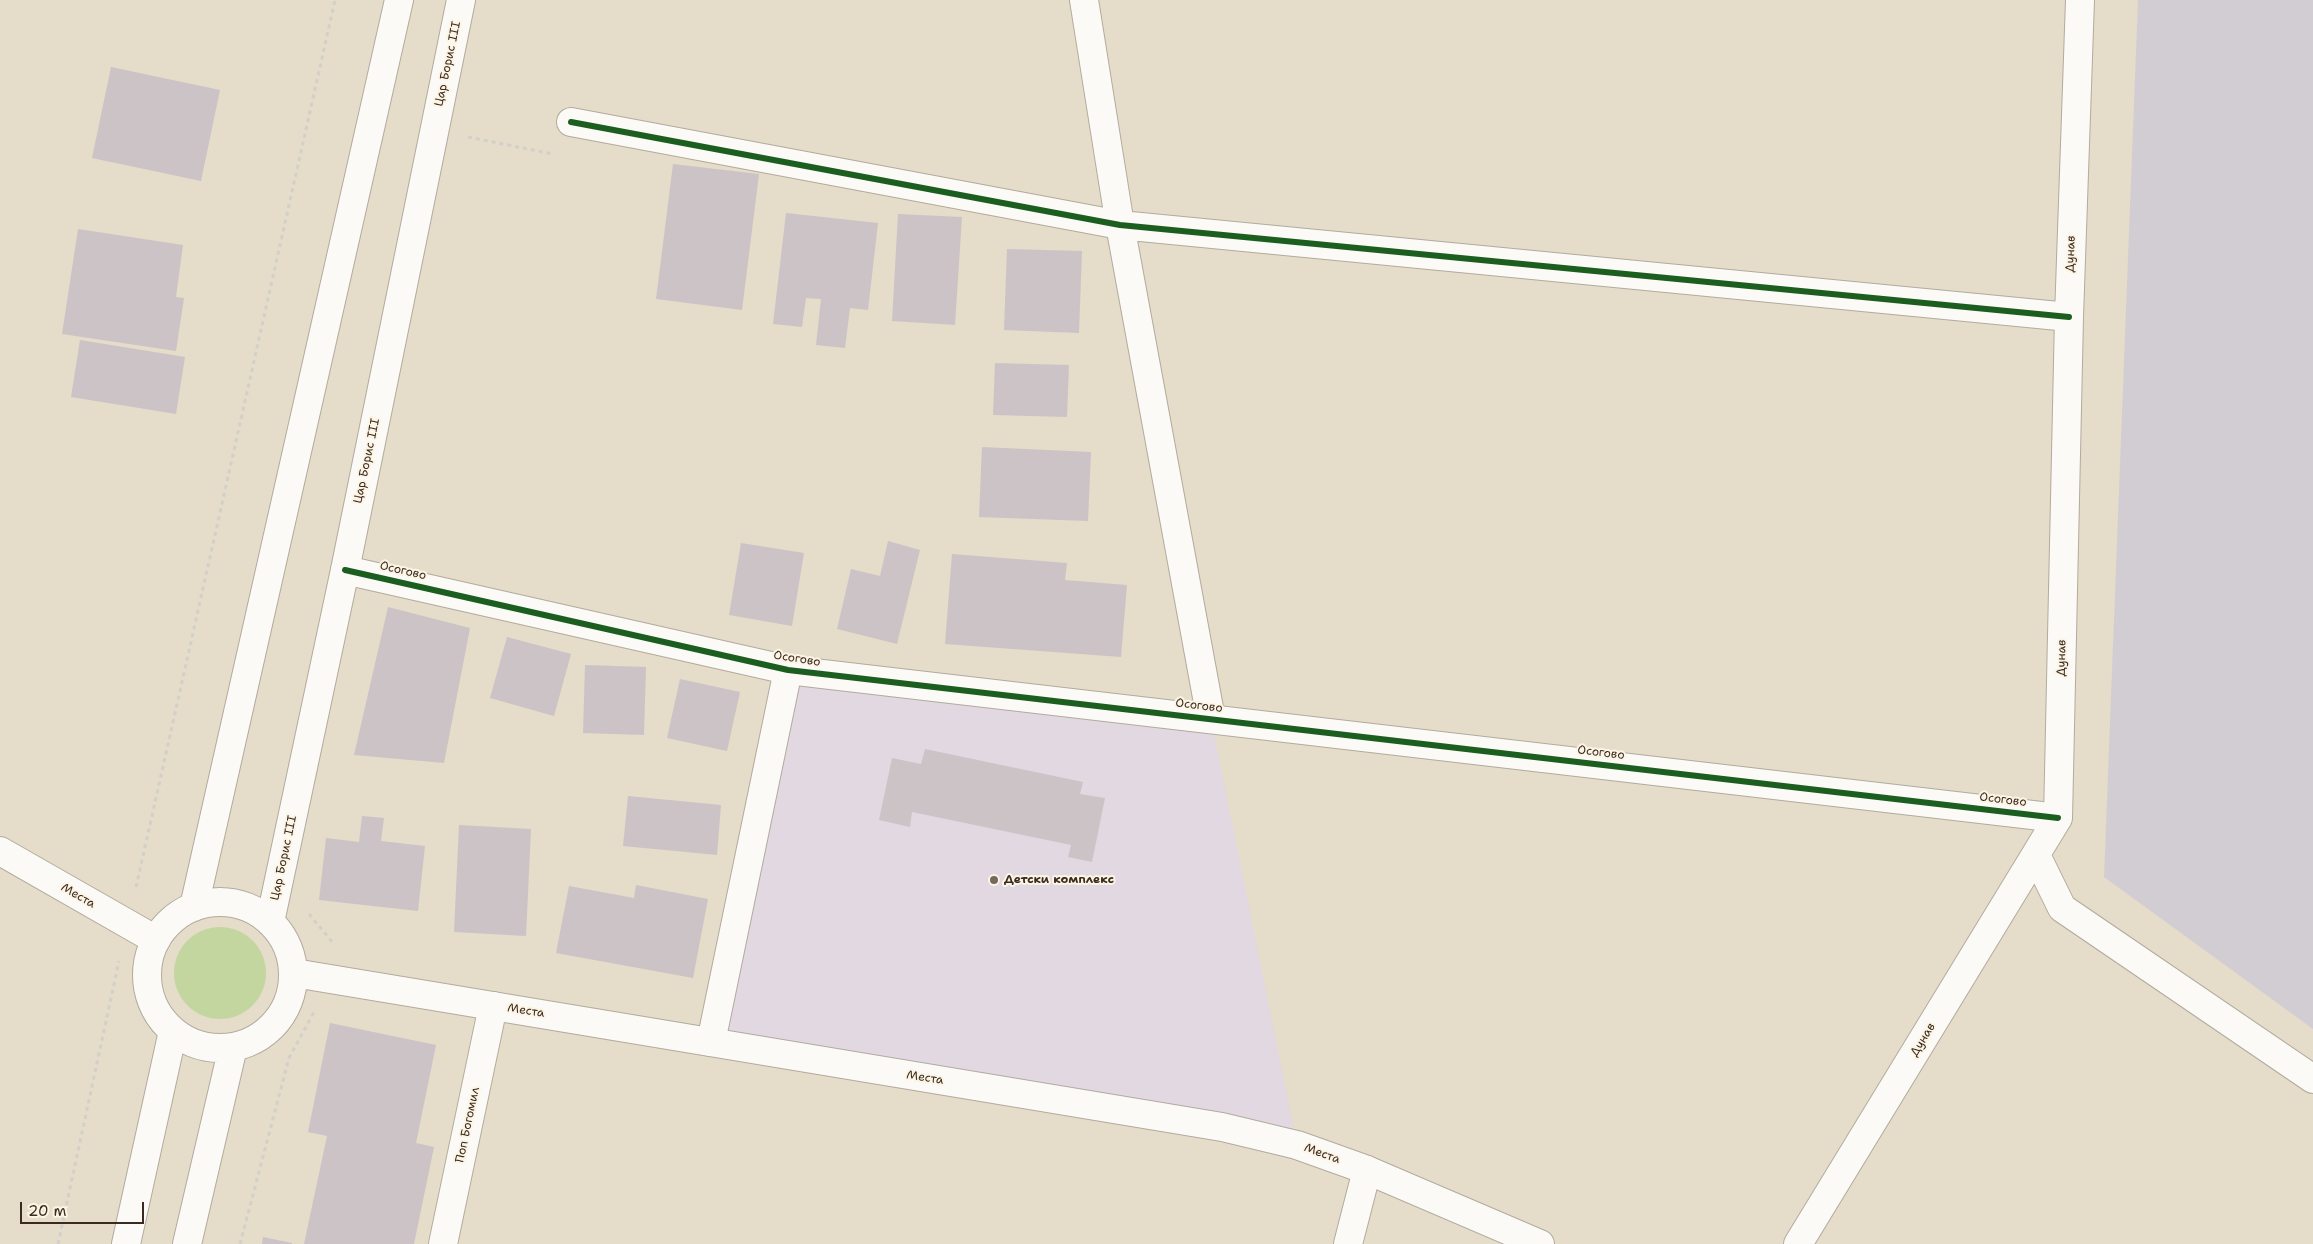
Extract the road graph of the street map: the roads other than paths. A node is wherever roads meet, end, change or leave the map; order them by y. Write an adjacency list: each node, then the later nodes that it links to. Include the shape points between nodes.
1 (399, 0): 14 (street)
2 (461, 0): 8 (street, Цар Борис III)
3 (1084, 0): 6 (street)
4 (2080, 0): 7 (street, Дунав)
5 (572, 122): 6 (street)
6 (1120, 225): 7 (street); 10 (street)
7 (2069, 317): 11 (street, Дунав)
8 (345, 570): 9 (street, Осогово); 15 (street, Цар Борис III)
9 (788, 670): 10 (street, Осогово); 20 (street)
10 (1211, 719): 11 (street, Осогово)
11 (2058, 818): 13 (street, Дунав)
12 (0, 851): 16 (street, Места)
13 (2036, 855): 22 (street, via 2062,908); 29 (street, Дунав)
14 (194, 907): 15 (street, via 234,903 254,910); 16 (street, via 172,920)
15 (270, 922): 17 (street, via 287,944)
16 (156, 940): 19 (street, via 148,966 149,993 156,1010)
17 (294, 973): 18 (street, Места); 21 (street, via 288,1004 277,1021 253,1040)
18 (493, 1006): 20 (street, Места); 26 (street, Поп Богомил)
19 (174, 1031): 21 (street, via 201,1046); 24 (street)
20 (711, 1042): 23 (street, Места, via 1222,1127 1297,1145)
21 (233, 1047): 25 (street)
22 (2313, 1079)
23 (1368, 1170): 27 (street); 28 (street, Места)
24 (126, 1244)
25 (187, 1244)
26 (443, 1244)
27 (1348, 1244)
28 (1540, 1244)
29 (1798, 1244)

